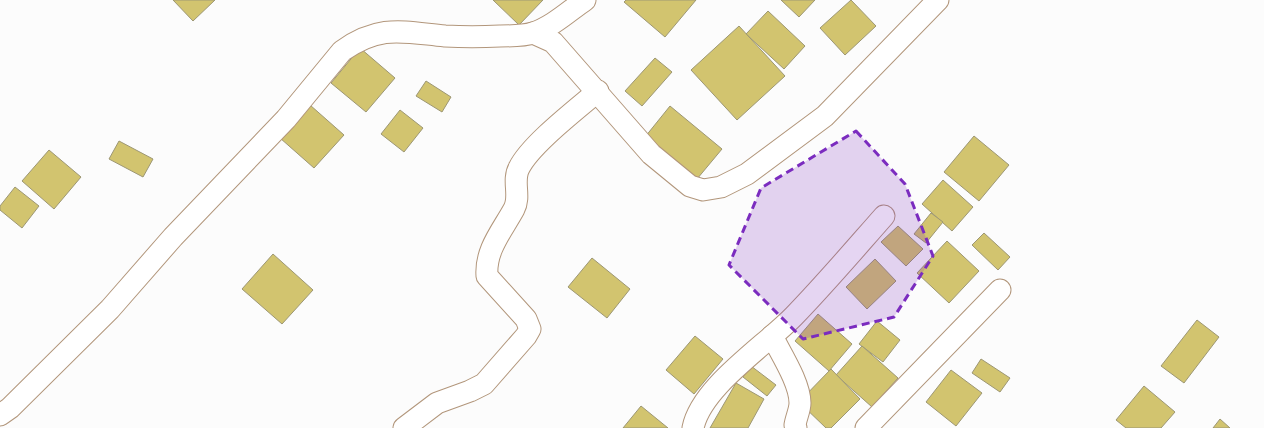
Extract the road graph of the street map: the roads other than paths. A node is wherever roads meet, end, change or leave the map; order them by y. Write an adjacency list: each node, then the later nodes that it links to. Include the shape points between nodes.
1 (585, 0): 3 (street)
2 (938, 0): 4 (street, via 825,116 747,174 721,187 703,190 690,186 672,172 651,154)
3 (533, 33): 4 (street, via 553,42); 8 (street, via 476,37 410,31 386,32 366,37 342,51 286,119 173,237 110,309)
4 (598, 91): 9 (street, via 525,156 516,178 517,203 488,258 487,276 526,319 530,329 526,336 484,384 470,392 437,403)
5 (884, 216): 7 (street, via 793,317)
6 (1000, 290): 12 (street)
7 (772, 336): 10 (street, via 717,387 695,417); 11 (street, via 794,380 798,394 800,404)
8 (0, 415)
9 (404, 428)
10 (693, 428)
11 (796, 428)
12 (866, 428)

